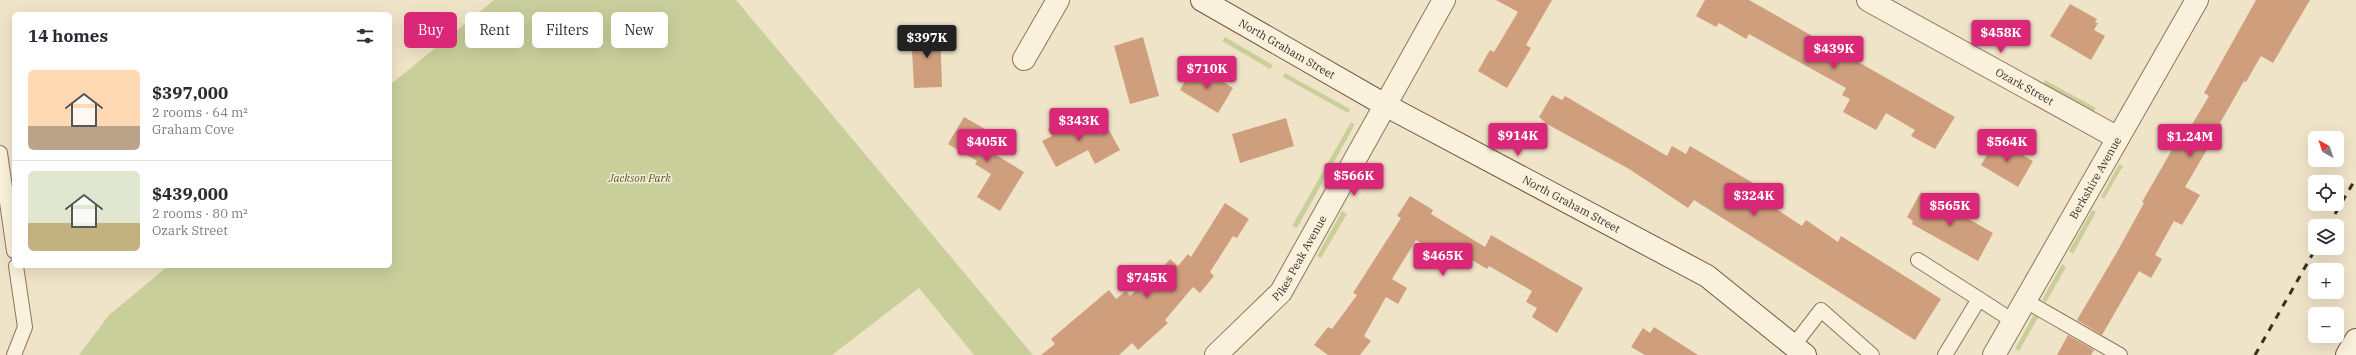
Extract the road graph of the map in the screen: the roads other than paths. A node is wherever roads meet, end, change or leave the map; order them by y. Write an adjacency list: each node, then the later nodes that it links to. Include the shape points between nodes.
1 (1058, 0): 6 (street)
2 (1202, 0): 7 (street, North Graham Street)
3 (1444, 0): 7 (street, Pikes Peak Avenue)
4 (1868, 0): 8 (street, Ozark Street)
5 (2197, 0): 8 (street, Berkshire Avenue)
6 (1024, 59)
7 (1385, 105): 17 (street, North Graham Street, via 1707,276); 18 (street, Pikes Peak Avenue, via 1282,292)
8 (2118, 138): 14 (street, Berkshire Avenue)
9 (0, 153): 10 (lane)
10 (12, 237)
11 (1918, 260): 13 (lane)
12 (16, 268): 20 (lane, via 25,327)
13 (1979, 299): 15 (lane); 21 (lane)
14 (2024, 300): 15 (street, Berkshire Avenue); 23 (lane)
15 (2013, 321): 22 (street, Berkshire Avenue)
16 (2356, 340): 24 (street)
17 (1799, 350): 19 (lane, via 1821,310)
18 (1228, 352)
19 (1870, 354)
20 (14, 355)
21 (1945, 355)
22 (1994, 355)
23 (2120, 355)
24 (2348, 355)

